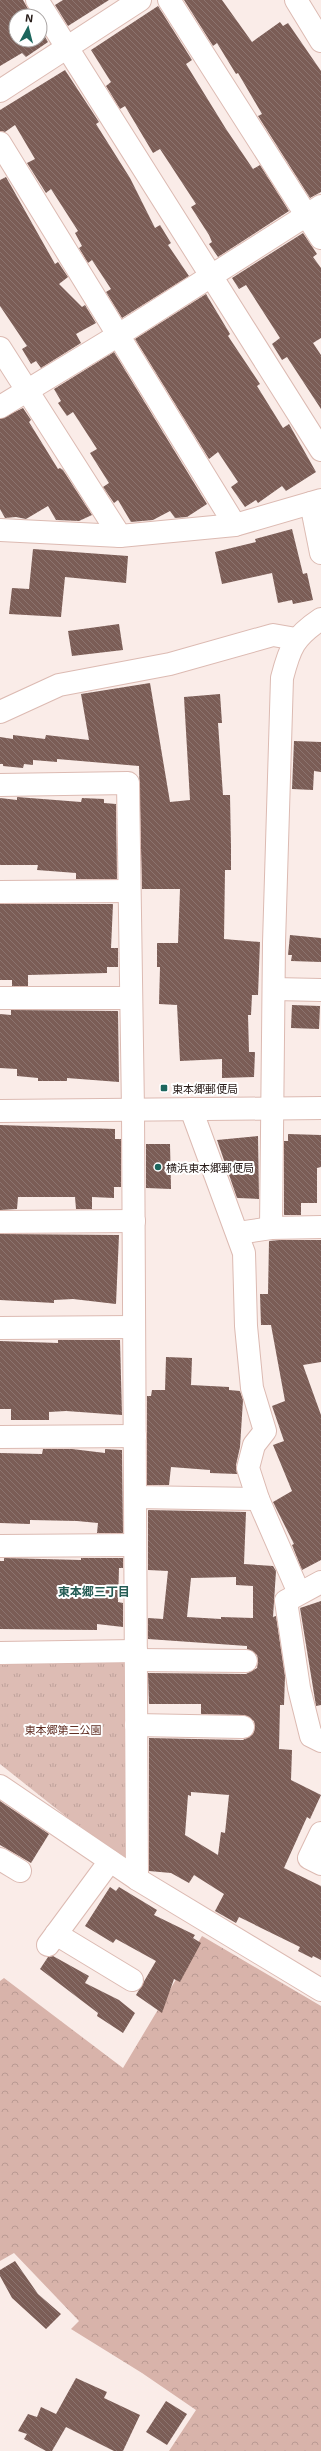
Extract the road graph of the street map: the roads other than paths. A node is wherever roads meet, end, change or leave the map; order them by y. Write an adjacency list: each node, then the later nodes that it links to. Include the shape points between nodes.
1 (37, 0): 6 (street)
2 (140, 0): 6 (street)
3 (169, 0): 9 (street)
4 (296, 0): 5 (street)
5 (321, 41)
6 (67, 46): 7 (street); 11 (street)
7 (0, 91)
8 (0, 143): 12 (street)
9 (314, 210): 10 (street); 11 (street)
10 (321, 238)
11 (212, 274): 12 (street); 16 (street)
12 (117, 336): 14 (street); 18 (street)
13 (0, 348): 14 (street)
14 (26, 390): 15 (street); 20 (street)
15 (0, 407)
16 (321, 450)
17 (316, 501): 18 (street); 21 (street)
18 (235, 526): 20 (street)
19 (0, 530): 20 (street)
20 (120, 536)
21 (321, 553)
22 (321, 619): 23 (street)
23 (296, 639): 24 (street, via 273,635 170,664 59,685); 28 (street, via 287,658 282,678)
24 (0, 712)
25 (0, 785): 26 (street, via 128,783)
26 (129, 891): 27 (street); 31 (street)
27 (0, 892)
28 (274, 989): 29 (street); 32 (street)
29 (321, 990)
30 (0, 998): 31 (street)
31 (130, 998): 35 (street)
32 (273, 1108): 33 (street); 34 (street); 40 (street)
33 (321, 1108)
34 (191, 1109): 35 (street); 41 (street)
35 (133, 1110): 36 (street); 37 (street)
36 (0, 1111)
37 (134, 1221): 38 (street); 42 (street)
38 (0, 1222)
39 (321, 1227): 40 (street)
40 (271, 1228): 41 (street)
41 (238, 1233): 47 (street, via 244,1253 246,1326 252,1388 265,1431 254,1445 248,1468)
42 (134, 1327): 43 (street); 44 (street)
43 (0, 1328)
44 (135, 1436): 45 (street); 46 (street)
45 (0, 1437)
46 (135, 1497): 47 (street); 48 (street)
47 (258, 1499): 51 (street)
48 (135, 1545): 49 (street); 53 (street)
49 (0, 1546)
50 (321, 1582): 51 (street)
51 (299, 1593): 57 (street, via 286,1601 298,1688 311,1736)
52 (0, 1653): 53 (street)
53 (136, 1655): 54 (street); 55 (street)
54 (246, 1661)
55 (136, 1726): 56 (street); 64 (street)
56 (243, 1727)
57 (321, 1741)
58 (0, 1786): 61 (street)
59 (321, 1833): 62 (street, via 309,1858)
60 (0, 1859): 63 (street)
61 (110, 1861): 64 (street); 65 (street, via 52,1939)
62 (321, 1864)
63 (20, 1871)
64 (137, 1879): 66 (street)
65 (132, 1980)
66 (321, 1990)

